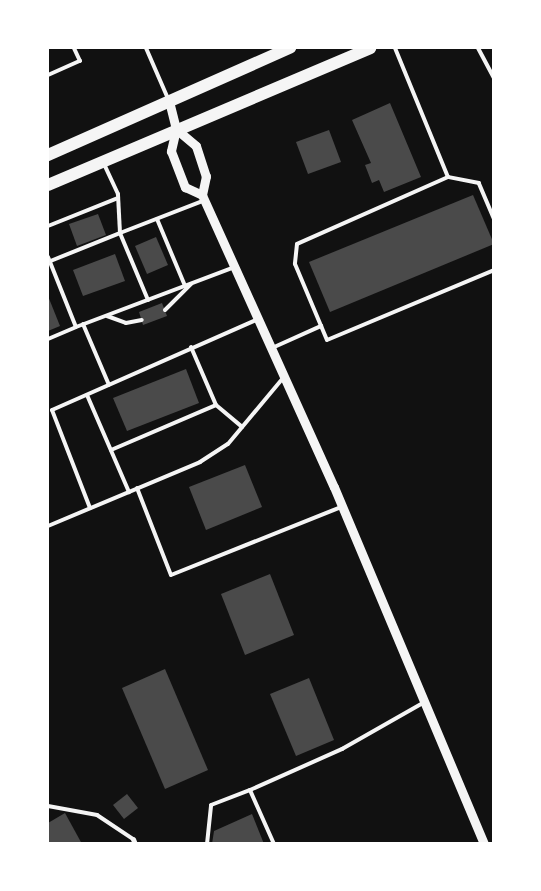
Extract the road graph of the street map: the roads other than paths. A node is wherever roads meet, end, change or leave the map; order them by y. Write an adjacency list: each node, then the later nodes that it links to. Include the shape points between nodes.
1 (74, 48): 7 (lane, via 80,61)
2 (146, 48): 9 (lane)
3 (290, 48): 9 (main road)
4 (370, 48): 10 (main road)
5 (395, 48): 13 (lane)
6 (478, 48): 8 (lane)
7 (48, 75)
8 (494, 78)
9 (169, 101): 10 (street); 11 (main road)
10 (176, 128): 12 (main road); 16 (street, via 196,146 206,176); 16 (street, via 171,151 185,187)
11 (48, 155)
12 (103, 162): 14 (main road); 15 (lane)
13 (448, 177): 18 (lane, via 479,183); 32 (lane, via 298,244 295,264)
14 (48, 185)
15 (118, 198): 19 (lane); 20 (lane)
16 (204, 198): 17 (lane); 22 (street)
17 (158, 219): 20 (lane); 25 (lane)
18 (494, 219)
19 (48, 226)
20 (120, 233): 21 (lane); 26 (lane)
21 (48, 260): 33 (lane)
22 (235, 267): 24 (lane); 29 (street)
23 (494, 270): 32 (lane, via 327,340)
24 (191, 283): 25 (lane); 27 (lane)
25 (185, 286): 26 (lane)
26 (148, 300): 28 (lane)
27 (165, 310)
28 (106, 316): 30 (lane, via 126,323); 31 (lane)
29 (258, 319): 35 (lane); 36 (street)
30 (142, 320)
31 (83, 324): 33 (lane); 38 (lane)
32 (321, 326): 36 (lane)
33 (76, 327): 34 (lane)
34 (48, 339)
35 (191, 347): 38 (lane); 40 (lane)
36 (272, 348): 37 (street)
37 (284, 376): 41 (lane); 45 (street)
38 (109, 385): 39 (lane)
39 (87, 395): 42 (lane); 46 (lane, via 52,410)
40 (216, 405): 41 (lane); 42 (lane)
41 (242, 427): 43 (lane, via 228,444 200,462)
42 (111, 450): 44 (lane)
43 (137, 488): 44 (lane); 45 (lane, via 171,575)
44 (129, 492): 46 (lane)
45 (341, 507): 48 (street)
46 (90, 508): 47 (lane)
47 (48, 526)
48 (425, 702): 49 (lane, via 342,749); 54 (street)
49 (250, 790): 52 (lane, via 211,805); 53 (lane)
50 (48, 806): 51 (lane, via 97,815)
51 (134, 841)
52 (207, 844)
53 (274, 844)
54 (484, 844)

